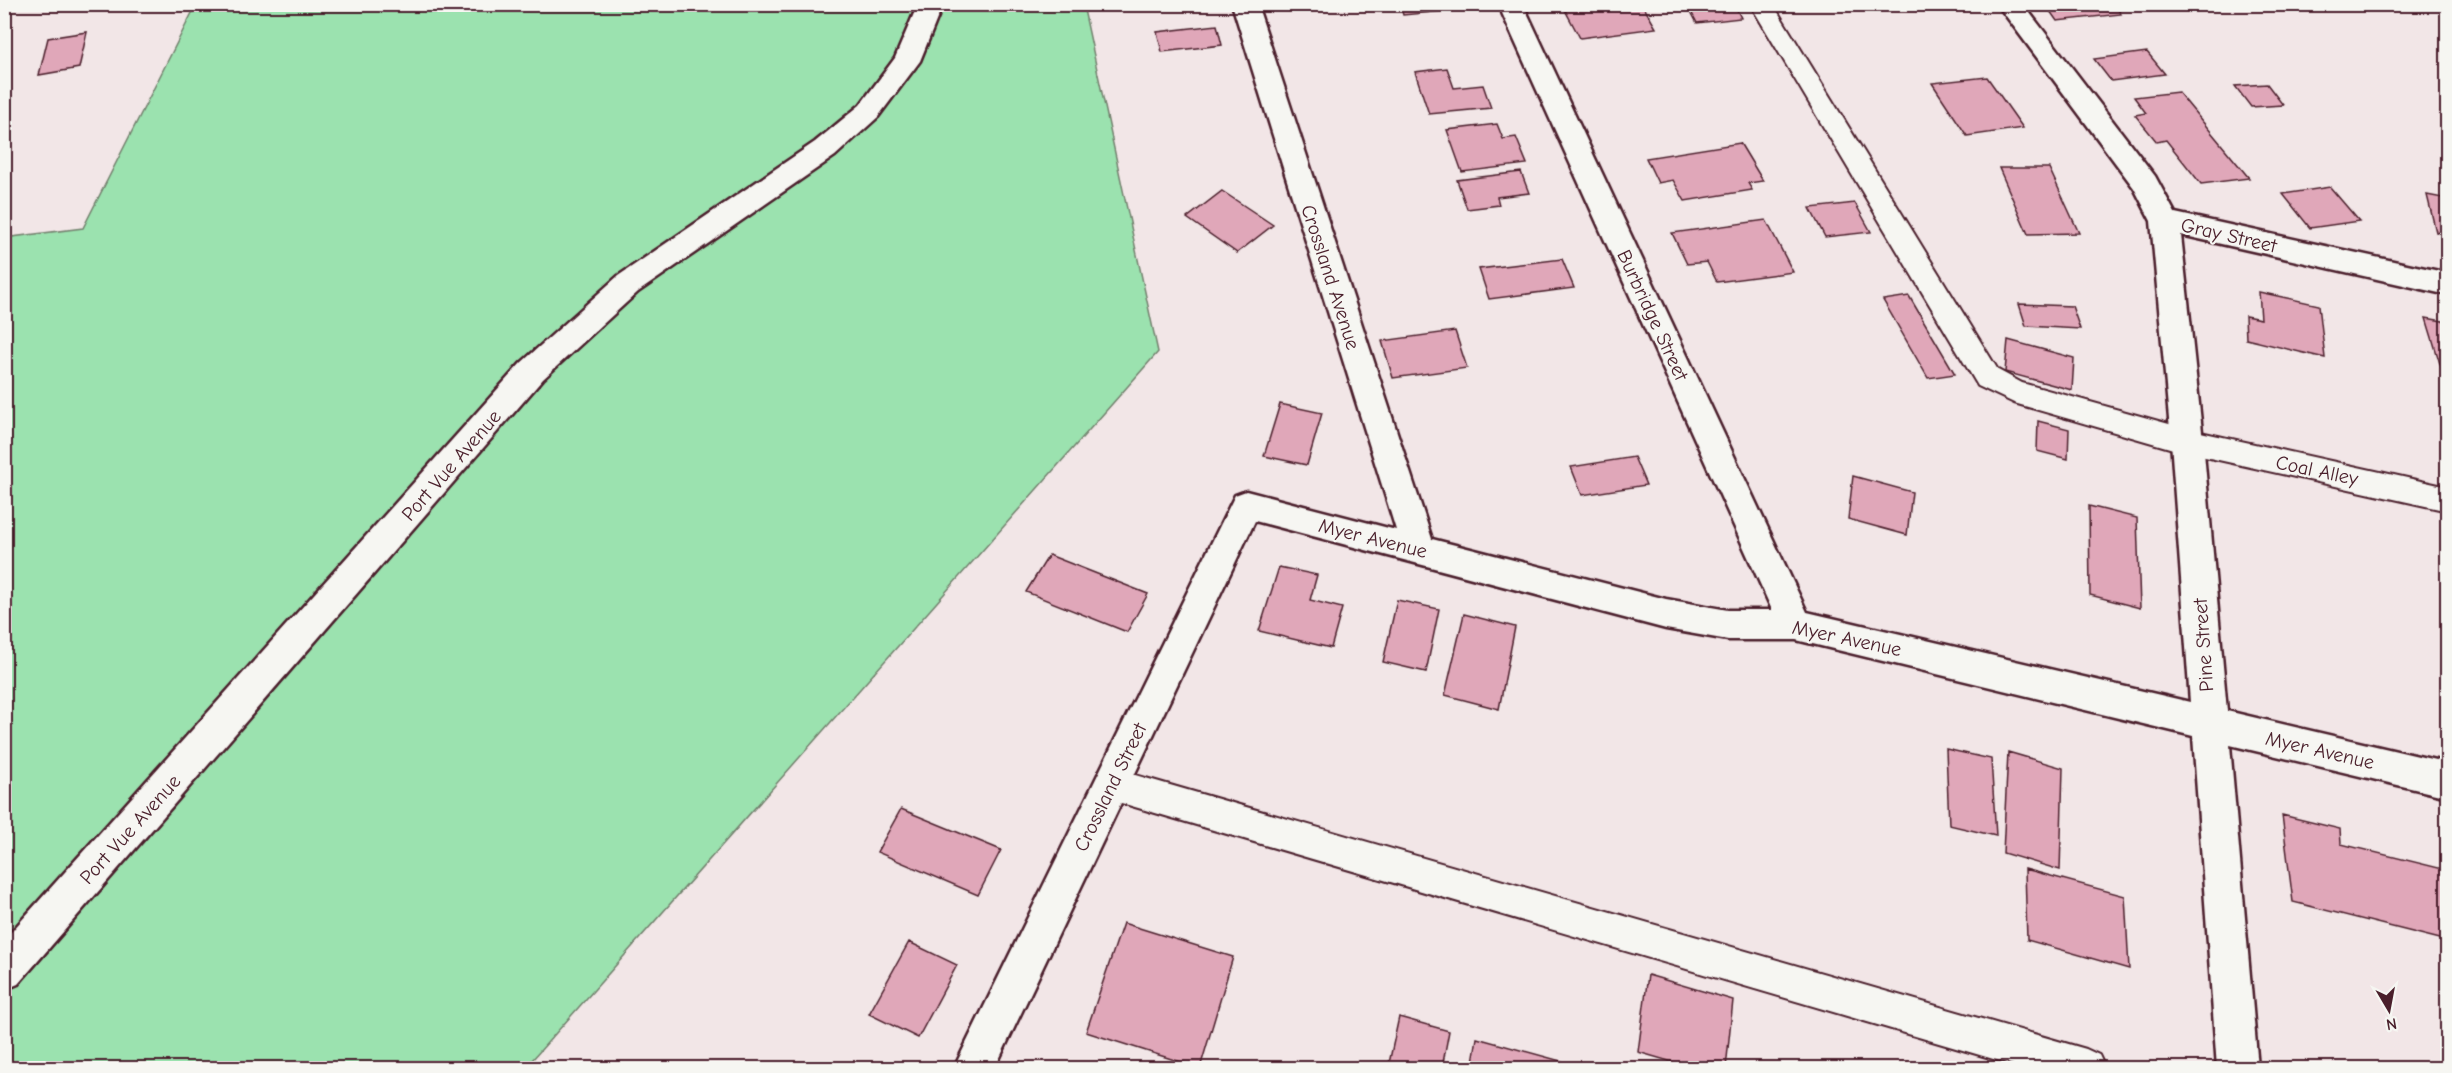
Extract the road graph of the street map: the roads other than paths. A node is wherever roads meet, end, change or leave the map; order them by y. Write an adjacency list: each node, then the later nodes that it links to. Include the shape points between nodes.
1 (931, 4): 16 (street, Port Vue Avenue, via 907,61 869,111 825,149 628,284 532,371)
2 (1244, 4): 11 (street, Crossland Avenue)
3 (1510, 4): 12 (street, Burbridge Street)
4 (1761, 4): 8 (lane, Coal Alley, via 1988,378 2014,392)
5 (2009, 4): 6 (street, Gray Street, via 2145,183)
6 (2164, 221): 7 (street, Gray Street); 8 (street, Pine Street)
7 (2448, 284)
8 (2187, 441): 9 (lane, Coal Alley); 13 (street, Pine Street)
9 (2448, 499)
10 (1246, 505): 11 (street, Myer Avenue); 15 (street, Crossland Street)
11 (1419, 550): 12 (street, Myer Avenue, via 1666,614 1728,625)
12 (1796, 625): 13 (street, Myer Avenue)
13 (2209, 724): 14 (street, Myer Avenue); 19 (street, Pine Street)
14 (2448, 780)
15 (1111, 784): 17 (street, Crossland Street); 18 (lane)
16 (4, 970)
17 (974, 1068)
18 (2086, 1068)
19 (2238, 1068)

